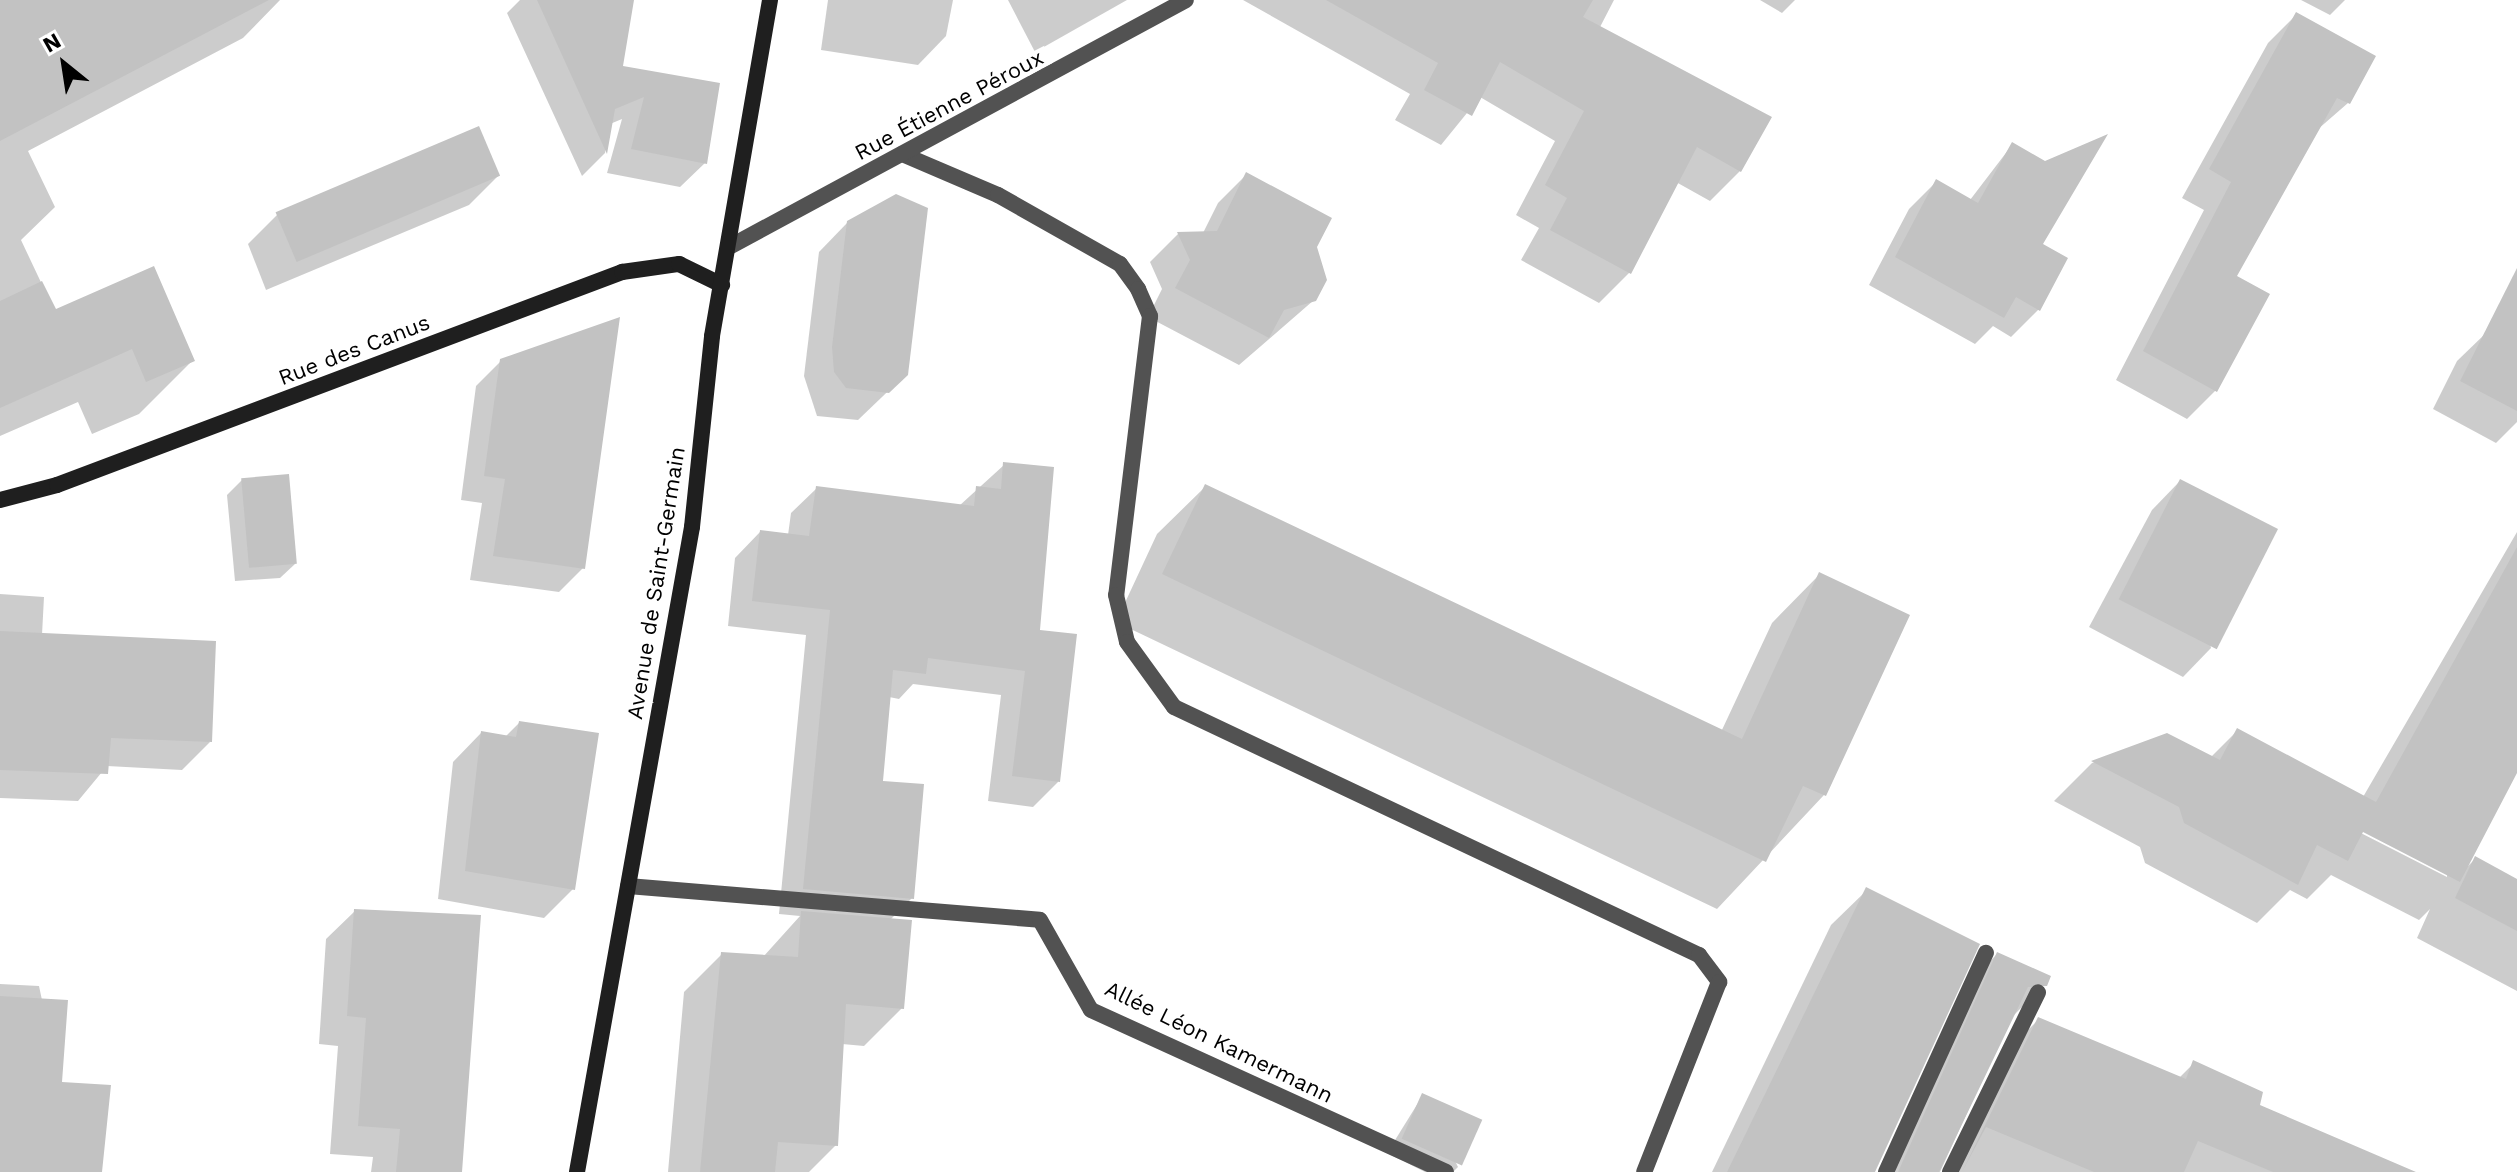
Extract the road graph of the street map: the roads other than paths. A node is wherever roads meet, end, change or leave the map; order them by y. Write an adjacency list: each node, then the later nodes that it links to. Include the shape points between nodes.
1 (770, 0): 4 (main road, Avenue de Saint-Germain)
2 (1186, 0): 3 (street, Rue Étienne Péroux)
3 (902, 154): 4 (street, Rue Étienne Péroux); 12 (street, via 998,195 1120,264 1138,289 1150,316 1116,595 1127,642 1174,707 1699,955 1719,982)
4 (731, 246): 5 (main road, Avenue de Saint-Germain)
5 (722, 285): 6 (main road, Rue des Canus, via 679,264 622,272 57,485); 7 (main road, Avenue de Saint-Germain, via 692,527)
6 (0, 500)
7 (628, 886): 10 (main road, Avenue de Saint-Germain); 11 (street, Allée Léon Kamermann, via 1040,920 1091,1010)
8 (1986, 953): 13 (street)
9 (2038, 992): 14 (street)
10 (577, 1172)
11 (1446, 1172)
12 (1644, 1172)
13 (1886, 1172)
14 (1950, 1172)

